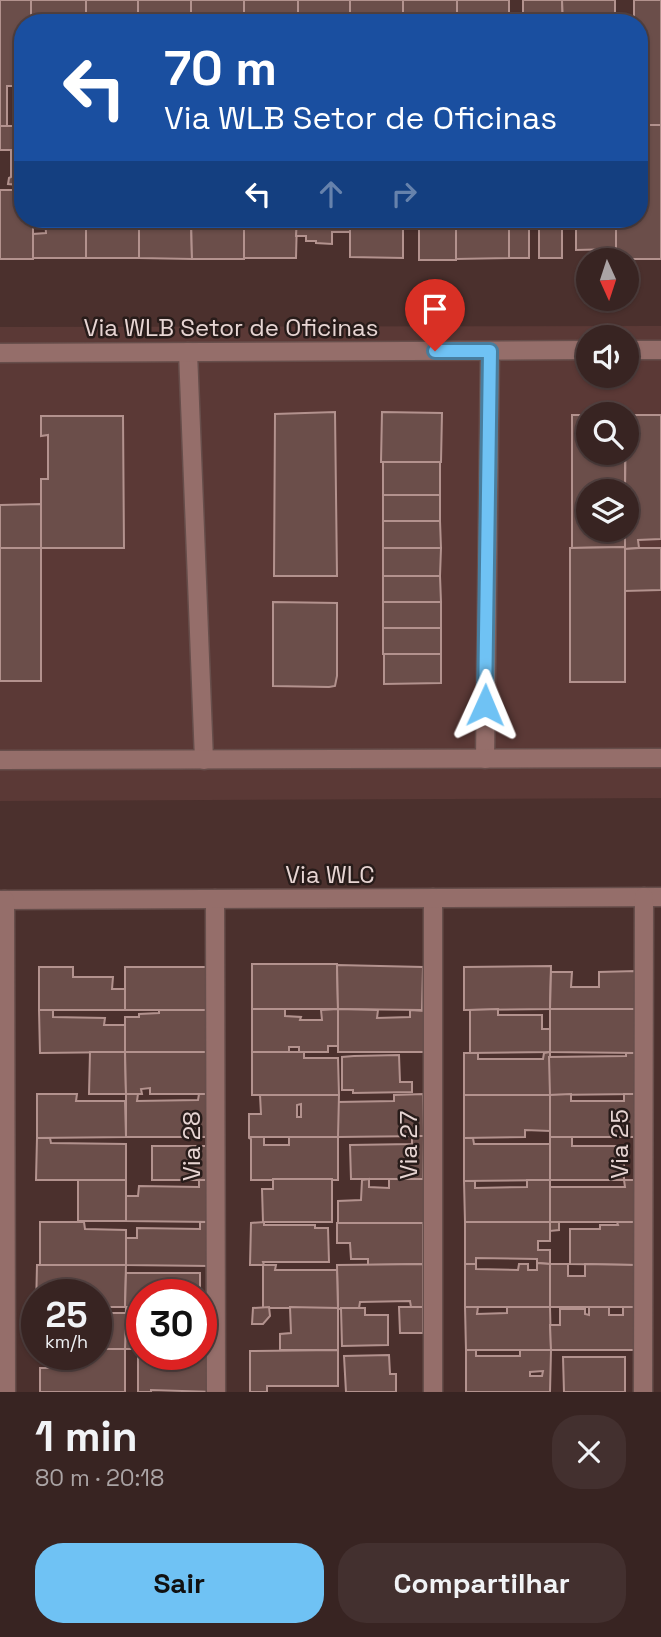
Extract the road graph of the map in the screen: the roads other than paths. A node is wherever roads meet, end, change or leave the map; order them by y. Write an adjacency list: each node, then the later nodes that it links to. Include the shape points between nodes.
1 (639, 350): 2 (street)
2 (661, 350)
3 (490, 351): 4 (street, Via WLB Setor de Oficinas); 6 (street, Via WLB Setor de Oficinas); 8 (street)
4 (576, 351)
5 (0, 352): 6 (street, Via WLB Setor de Oficinas)
6 (188, 352): 10 (street)
7 (661, 758): 8 (street)
8 (485, 759): 10 (street)
9 (0, 760): 10 (street)
10 (204, 760)
11 (653, 897): 12 (street, Via WLC); 18 (street, Via 25)
12 (433, 898): 13 (street, Via WLC); 17 (street, Via 27)
13 (215, 899): 14 (street, Via WLC); 16 (street, Via 28)
14 (2, 900): 15 (street)
15 (6, 1392)
16 (216, 1392)
17 (433, 1392)
18 (643, 1392)

